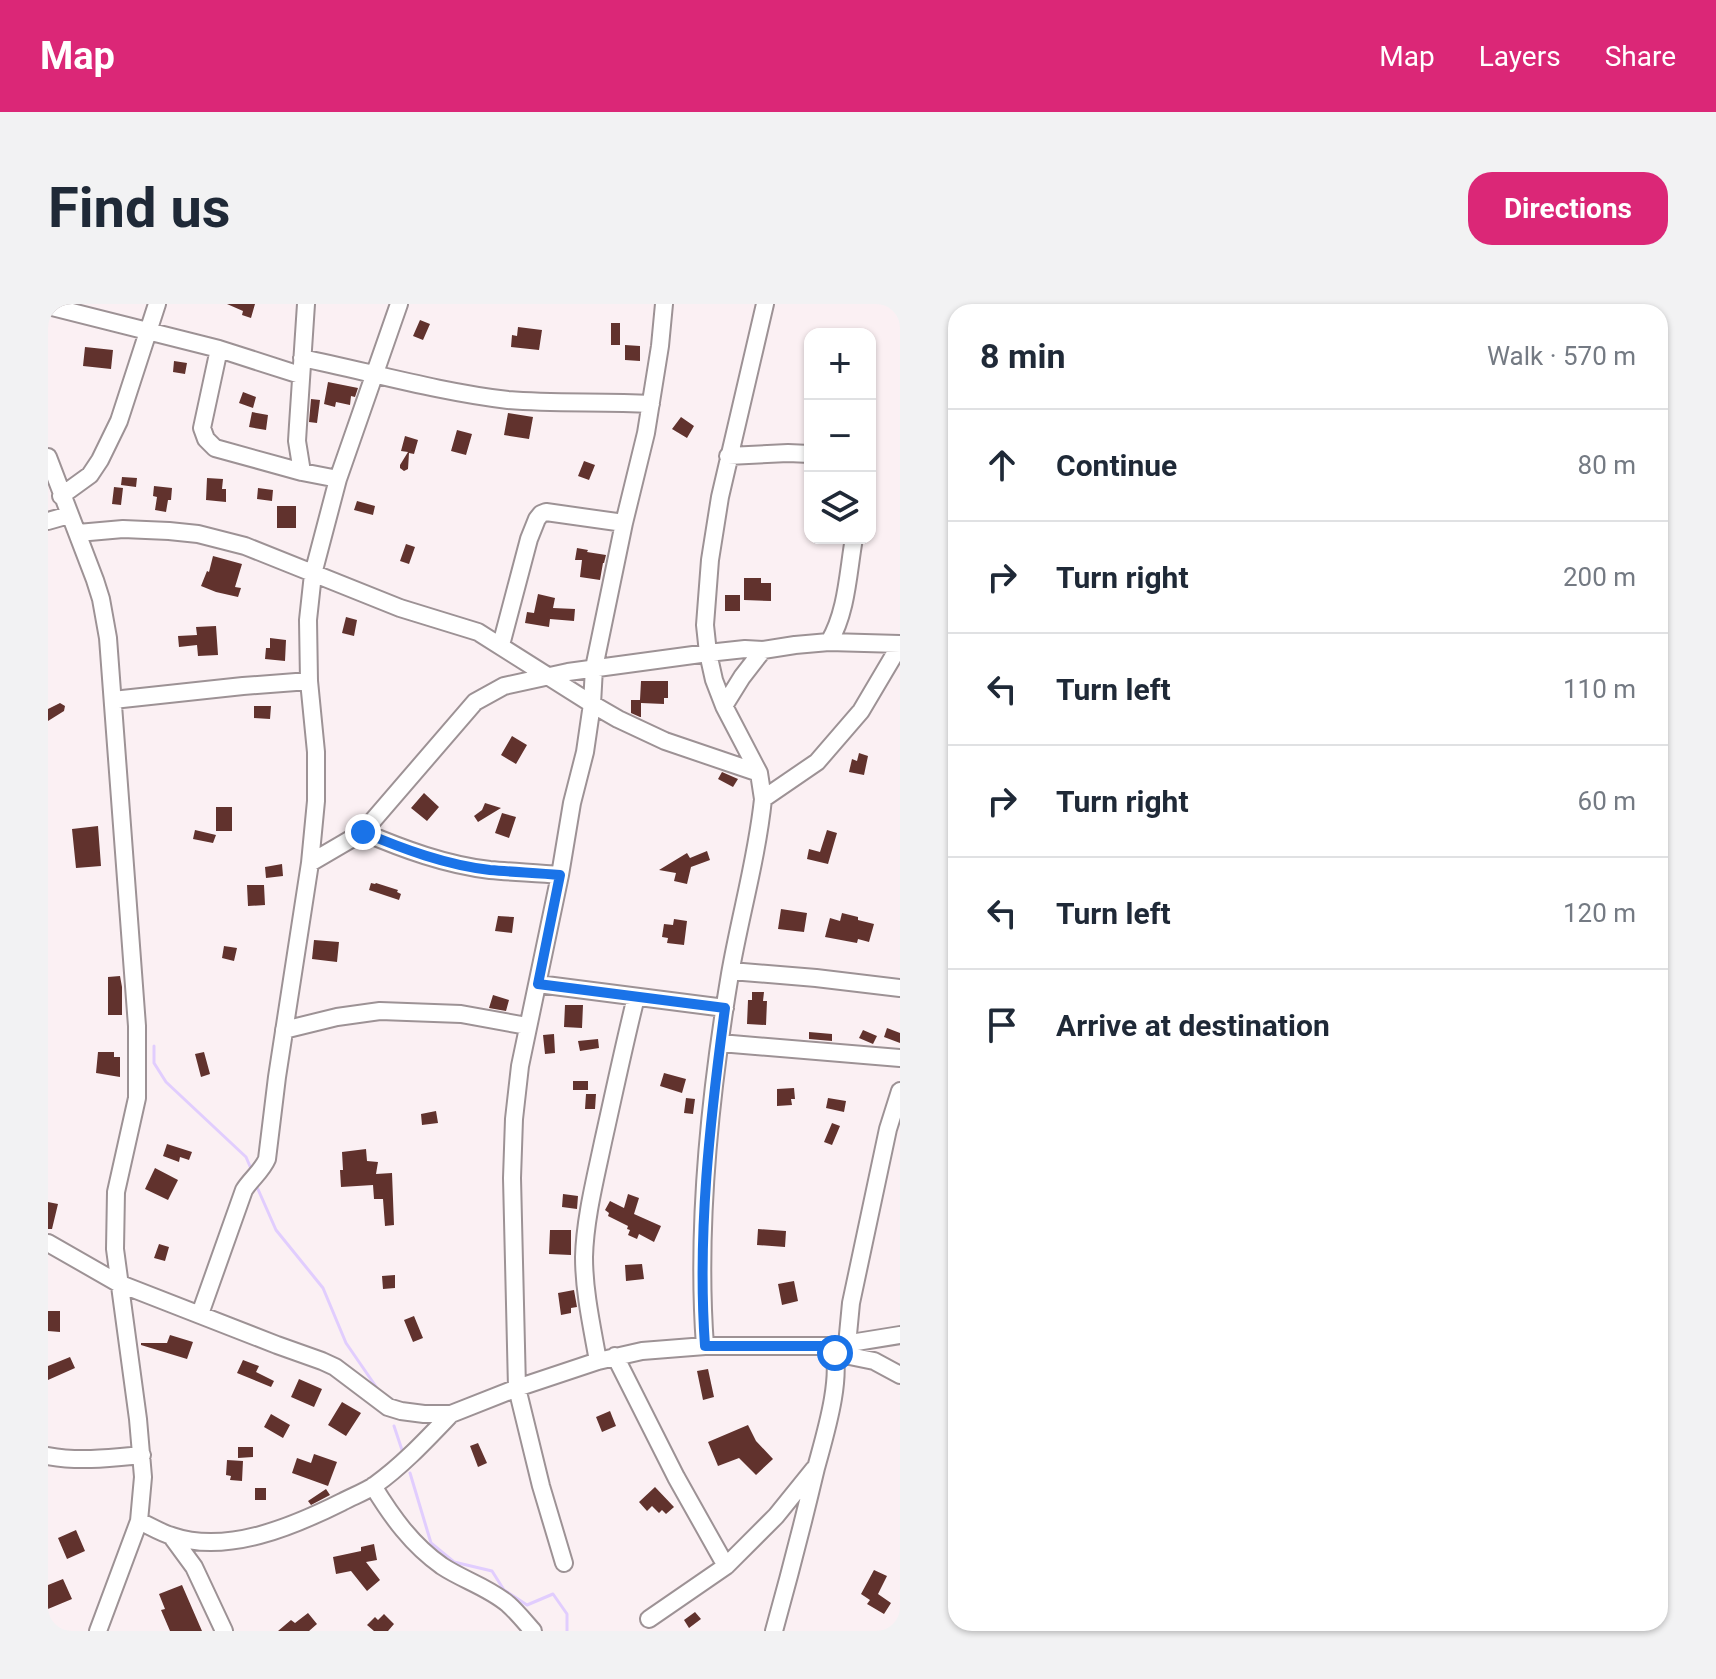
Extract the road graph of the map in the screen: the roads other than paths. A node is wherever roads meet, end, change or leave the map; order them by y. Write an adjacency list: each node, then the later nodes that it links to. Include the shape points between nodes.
1 (157, 304): 7 (street)
2 (306, 304): 9 (street)
3 (399, 304): 10 (street)
4 (664, 304): 11 (street)
5 (765, 304): 13 (street)
6 (48, 306): 7 (street)
7 (149, 330): 8 (street); 17 (street, via 119,421 100,460 90,475)
8 (219, 349): 9 (street); 15 (street, via 203,416 206,439 215,448)
9 (301, 367): 10 (street); 15 (street, via 297,441)
10 (375, 373): 11 (street, via 510,400); 16 (street)
11 (651, 404): 20 (street)
12 (804, 454): 13 (street)
13 (728, 456): 28 (street, via 710,560)
14 (48, 457): 17 (street)
15 (302, 472): 16 (street)
16 (338, 479): 23 (street)
17 (61, 496): 18 (street)
18 (69, 515): 19 (street); 21 (street)
19 (48, 521)
20 (624, 523): 26 (street, via 541,514 529,539); 29 (street)
21 (78, 533): 23 (street, via 123,529 198,534 245,546); 32 (street, via 103,609)
22 (853, 544): 24 (street, via 841,614)
23 (313, 574): 26 (street, via 478,632); 31 (street)
24 (829, 642): 25 (street); 27 (street)
25 (900, 644): 36 (street, via 861,711 817,762)
26 (501, 645): 30 (street)
27 (763, 650): 28 (street); 34 (street)
28 (708, 653): 29 (street); 34 (street)
29 (594, 668): 30 (street); 33 (street)
30 (545, 676): 33 (street); 37 (street, via 504,686 475,702)
31 (309, 681): 32 (street); 38 (street, via 316,752)
32 (113, 700): 51 (street, via 137,1026 137,1098 116,1192)
33 (592, 704): 35 (street, via 665,741); 39 (street)
34 (724, 706): 35 (street)
35 (759, 773): 36 (street)
36 (763, 799): 40 (street)
37 (363, 832): 38 (street); 39 (street, via 449,862)
38 (310, 863): 46 (street)
39 (560, 875): 41 (street)
40 (731, 971): 42 (street); 44 (street)
41 (538, 984): 43 (street); 45 (street)
42 (900, 988)
43 (636, 997): 44 (street); 57 (street, via 587,1227 586,1290)
44 (725, 1008): 47 (street)
45 (527, 1026): 46 (street, via 461,1014 380,1011); 59 (street, via 512,1178)
46 (284, 1030): 52 (street, via 267,1159 244,1190)
47 (720, 1043): 48 (street); 54 (street, via 702,1257)
48 (900, 1058)
49 (900, 1091): 55 (street)
50 (48, 1243): 51 (street)
51 (118, 1283): 52 (street); 61 (street)
52 (200, 1314): 60 (street, via 335,1367 394,1409)
53 (900, 1335): 55 (street)
54 (705, 1346): 55 (street); 56 (street)
55 (838, 1348): 58 (street); 63 (street)
56 (615, 1356): 57 (street); 68 (street)
57 (598, 1361): 59 (street)
58 (900, 1375)
59 (517, 1388): 60 (street); 67 (street)
60 (451, 1414): 64 (street)
61 (142, 1455): 62 (street); 65 (street)
62 (48, 1456)
63 (817, 1465): 68 (street); 73 (street)
64 (373, 1486): 66 (street, via 268,1533 218,1541); 72 (street, via 409,1538 445,1568 507,1602)
65 (139, 1521): 66 (street); 70 (street)
66 (172, 1537): 71 (street, via 194,1567)
67 (564, 1563)
68 (726, 1566): 69 (street)
69 (649, 1619)
70 (98, 1631)
71 (224, 1631)
72 (533, 1631)
73 (774, 1631)

